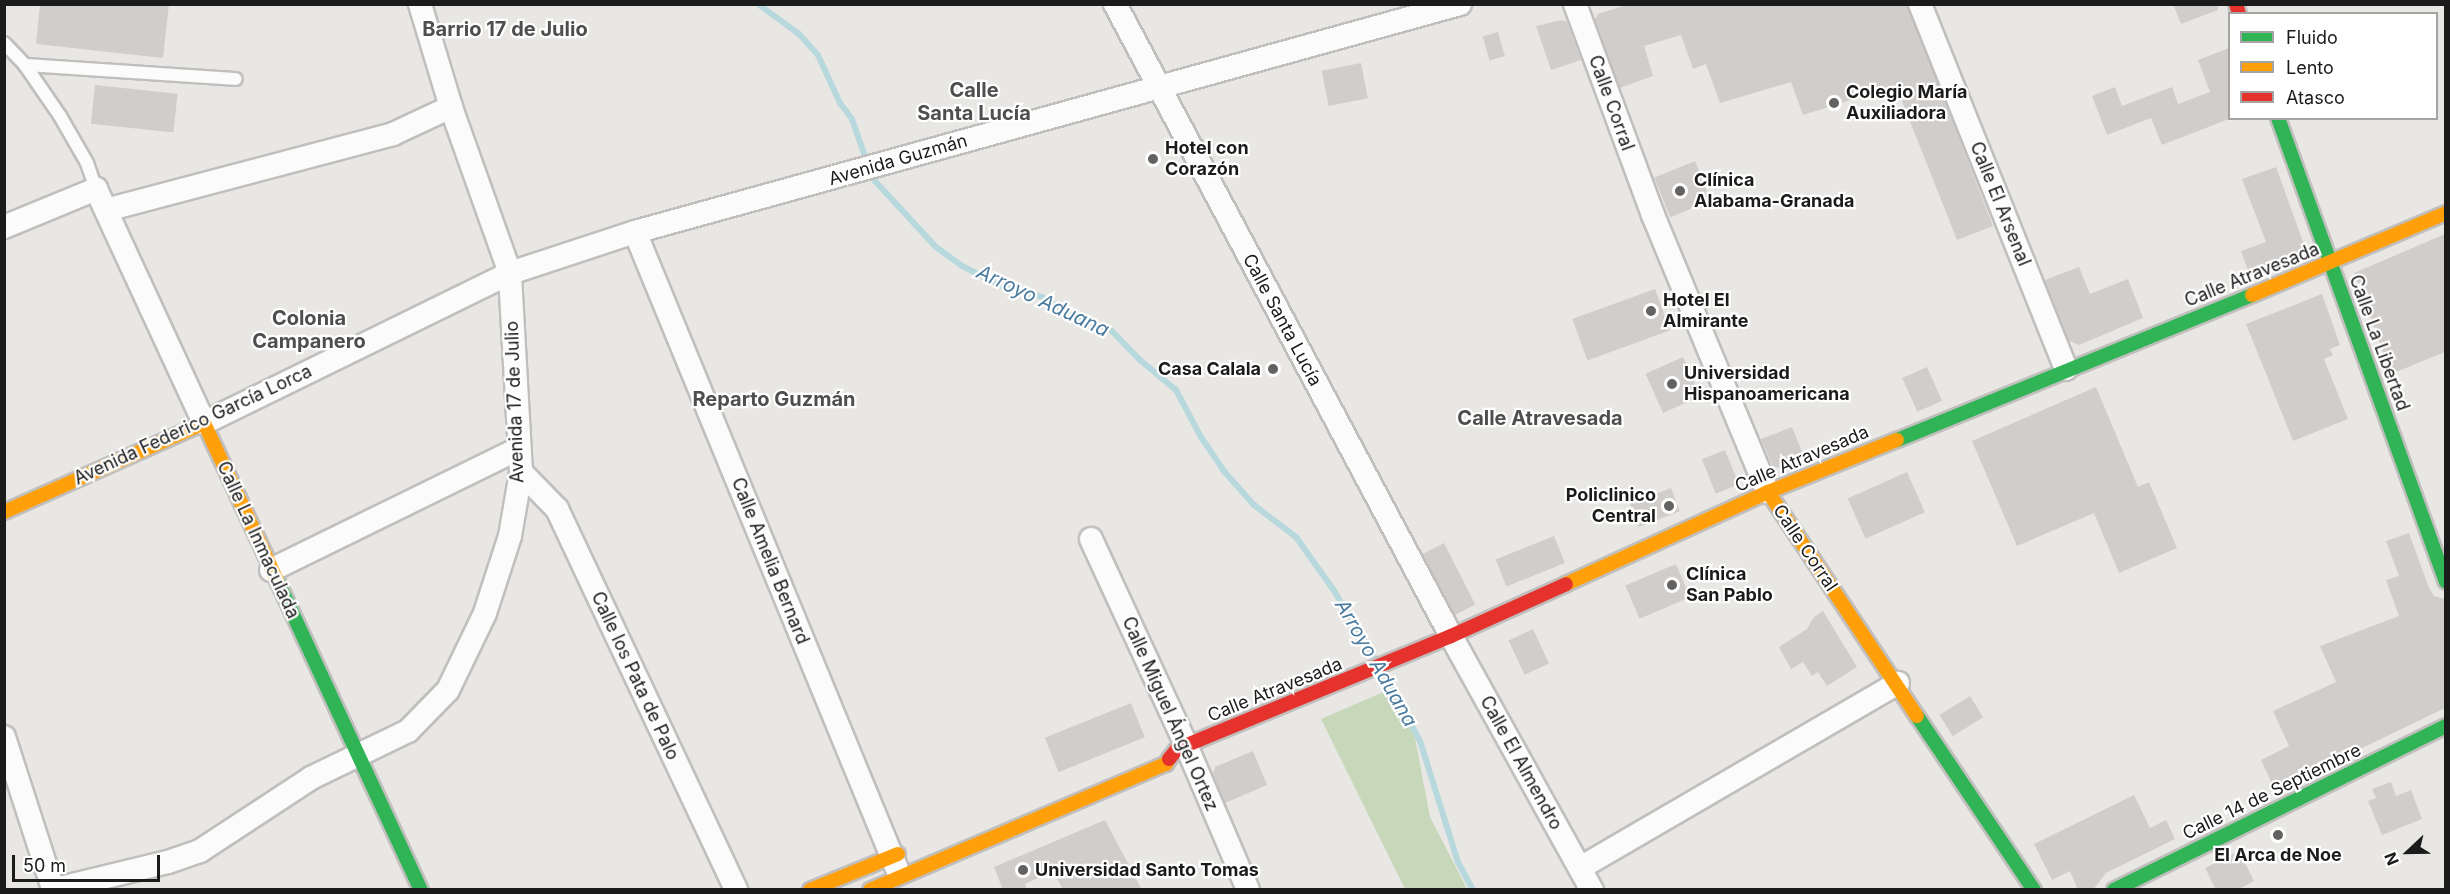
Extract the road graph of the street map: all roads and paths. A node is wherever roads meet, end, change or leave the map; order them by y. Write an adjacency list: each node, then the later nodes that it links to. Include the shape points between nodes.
1 (420, 4): 10 (street, Avenida 17 de Julio)
2 (1115, 4): 9 (street, Calle Santa Lucía)
3 (1461, 4): 9 (street, Avenida Guzmán)
4 (1575, 4): 23 (street, Calle Corral, via 1653,215)
5 (1920, 4): 19 (street, Calle El Arsenal)
6 (4, 43): 7 (lane)
7 (25, 65): 8 (lane); 12 (lane, via 60,116)
8 (236, 79)
9 (1158, 87): 16 (street, Avenida Guzmán); 28 (street, Calle Santa Lucía)
10 (451, 107): 13 (street, via 393,134); 18 (street, Avenida 17 de Julio)
11 (2279, 120): 17 (street, Calle La Libertad)
12 (96, 189): 13 (street, Calle La Inmaculada); 15 (street)
13 (106, 210): 20 (street, Calle La Inmaculada)
14 (2445, 213): 17 (street, Calle Atravesada)
15 (4, 226)
16 (635, 232): 18 (street, Avenida Guzmán); 35 (street, Calle Amelia Bernard)
17 (2331, 263): 19 (street, Calle Atravesada); 27 (street, Calle La Libertad)
18 (510, 273): 20 (street, Avenida Federico García Lorca); 21 (street, Avenida 17 de Julio)
19 (2066, 369): 23 (street, Calle Atravesada)
20 (204, 423): 24 (street, Avenida Federico García Lorca); 26 (street, Calle La Inmaculada)
21 (520, 448): 22 (street, Avenida 17 de Julio); 26 (street)
22 (521, 472): 34 (street, Avenida 17 de Julio, via 510,536 485,613 448,690 408,731); 40 (street, Calle los Pata de Palo, via 557,509)
23 (1768, 492): 28 (street, Calle Atravesada); 29 (street, Calle Corral)
24 (4, 512)
25 (1091, 539): 33 (street, Calle Miguel Ángel Ortez)
26 (271, 570): 34 (street, Calle La Inmaculada)
27 (2445, 581)
28 (1451, 636): 33 (street, Calle Atravesada); 36 (street, Calle El Almendro)
29 (1898, 683): 36 (street); 45 (street, Calle Corral)
30 (2445, 726): 46 (street, Calle 14 de Septiembre)
31 (4, 737): 38 (street)
32 (1158, 745): 33 (street)
33 (1182, 747): 37 (street, Calle Atravesada, via 1166,764 1044,810); 43 (street, Calle Miguel Ángel Ortez)
34 (360, 755): 38 (street, Avenida 17 de Julio, via 311,778 200,851); 39 (street, Calle La Inmaculada)
35 (902, 852): 37 (street, Calle Amelia Bernard); 41 (street)
36 (1580, 868): 44 (street, Calle El Almendro)
37 (903, 883): 42 (street, Calle Atravesada)
38 (52, 889)
39 (421, 890)
40 (736, 890)
41 (810, 890)
42 (870, 890)
43 (1248, 890)
44 (1592, 890)
45 (2034, 890)
46 (2114, 890)

